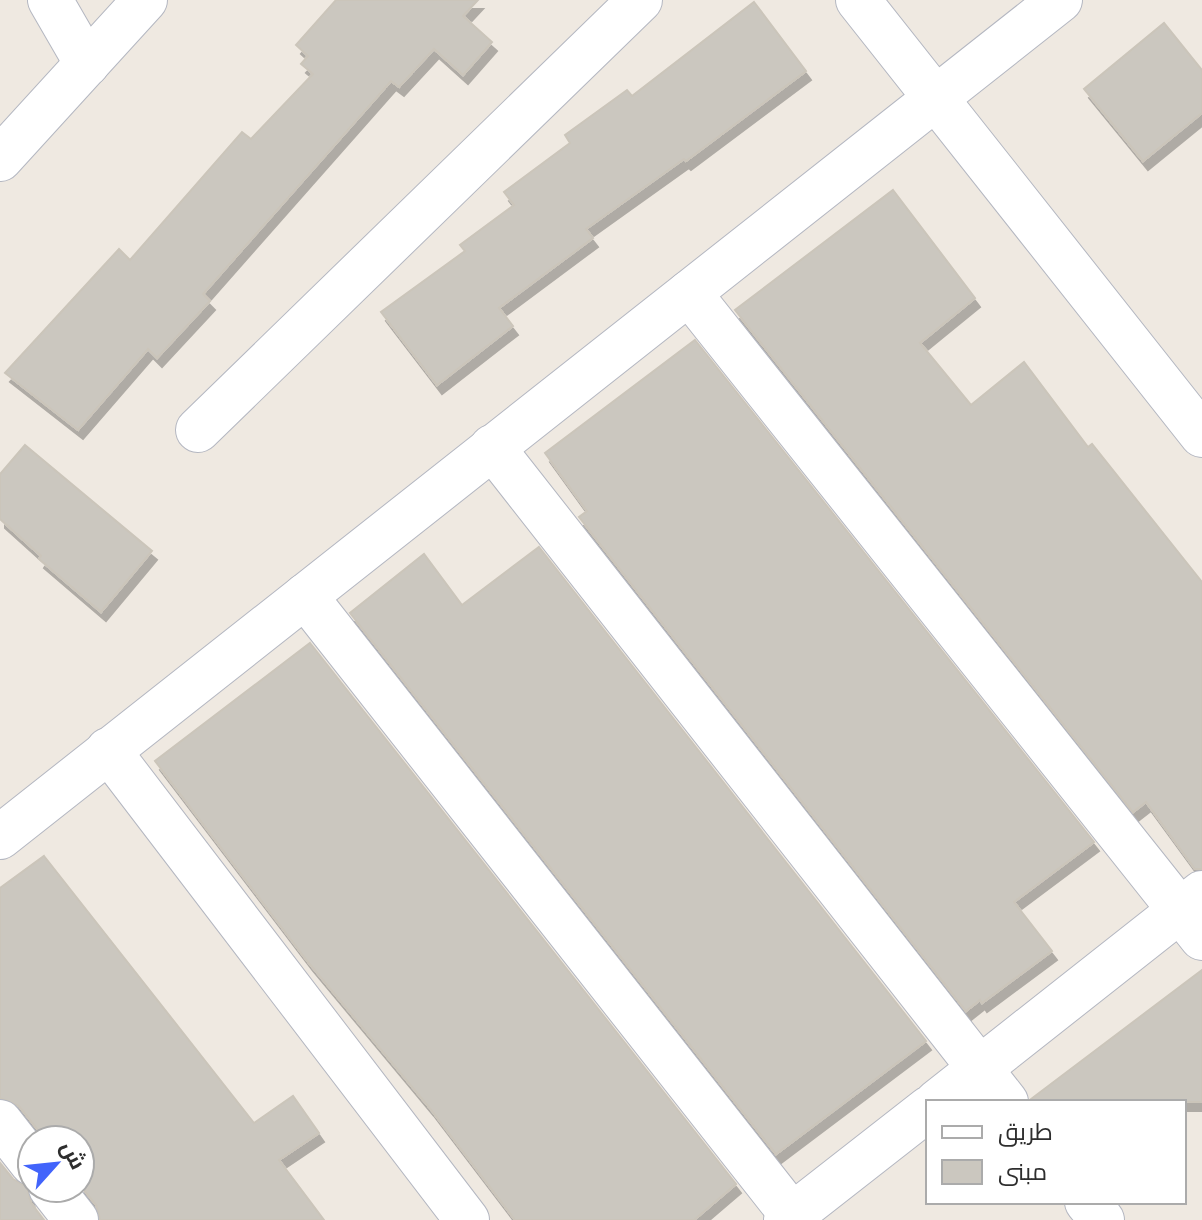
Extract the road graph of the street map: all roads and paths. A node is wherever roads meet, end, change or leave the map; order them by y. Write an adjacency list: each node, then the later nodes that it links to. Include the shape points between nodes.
1 (50, 0): 6 (street)
2 (145, 0): 6 (street)
3 (640, 0): 10 (street)
4 (858, 0): 7 (street)
5 (1060, 0): 7 (street)
6 (87, 64): 8 (street)
7 (935, 99): 9 (street); 11 (street)
8 (0, 159)
9 (689, 293): 12 (street); 16 (street)
10 (198, 430)
11 (1202, 435)
12 (492, 447): 13 (street); 17 (street)
13 (305, 596): 14 (street); 24 (street)
14 (108, 750): 15 (street); 26 (street)
15 (0, 837)
16 (1195, 914): 17 (street)
17 (992, 1086): 18 (street)
18 (944, 1100)
19 (926, 1111): 24 (street)
20 (0, 1122): 21 (street)
21 (16, 1142)
22 (64, 1204): 25 (street)
23 (1089, 1204): 27 (street)
24 (791, 1218)
25 (76, 1220)
26 (467, 1220)
27 (1102, 1220)

